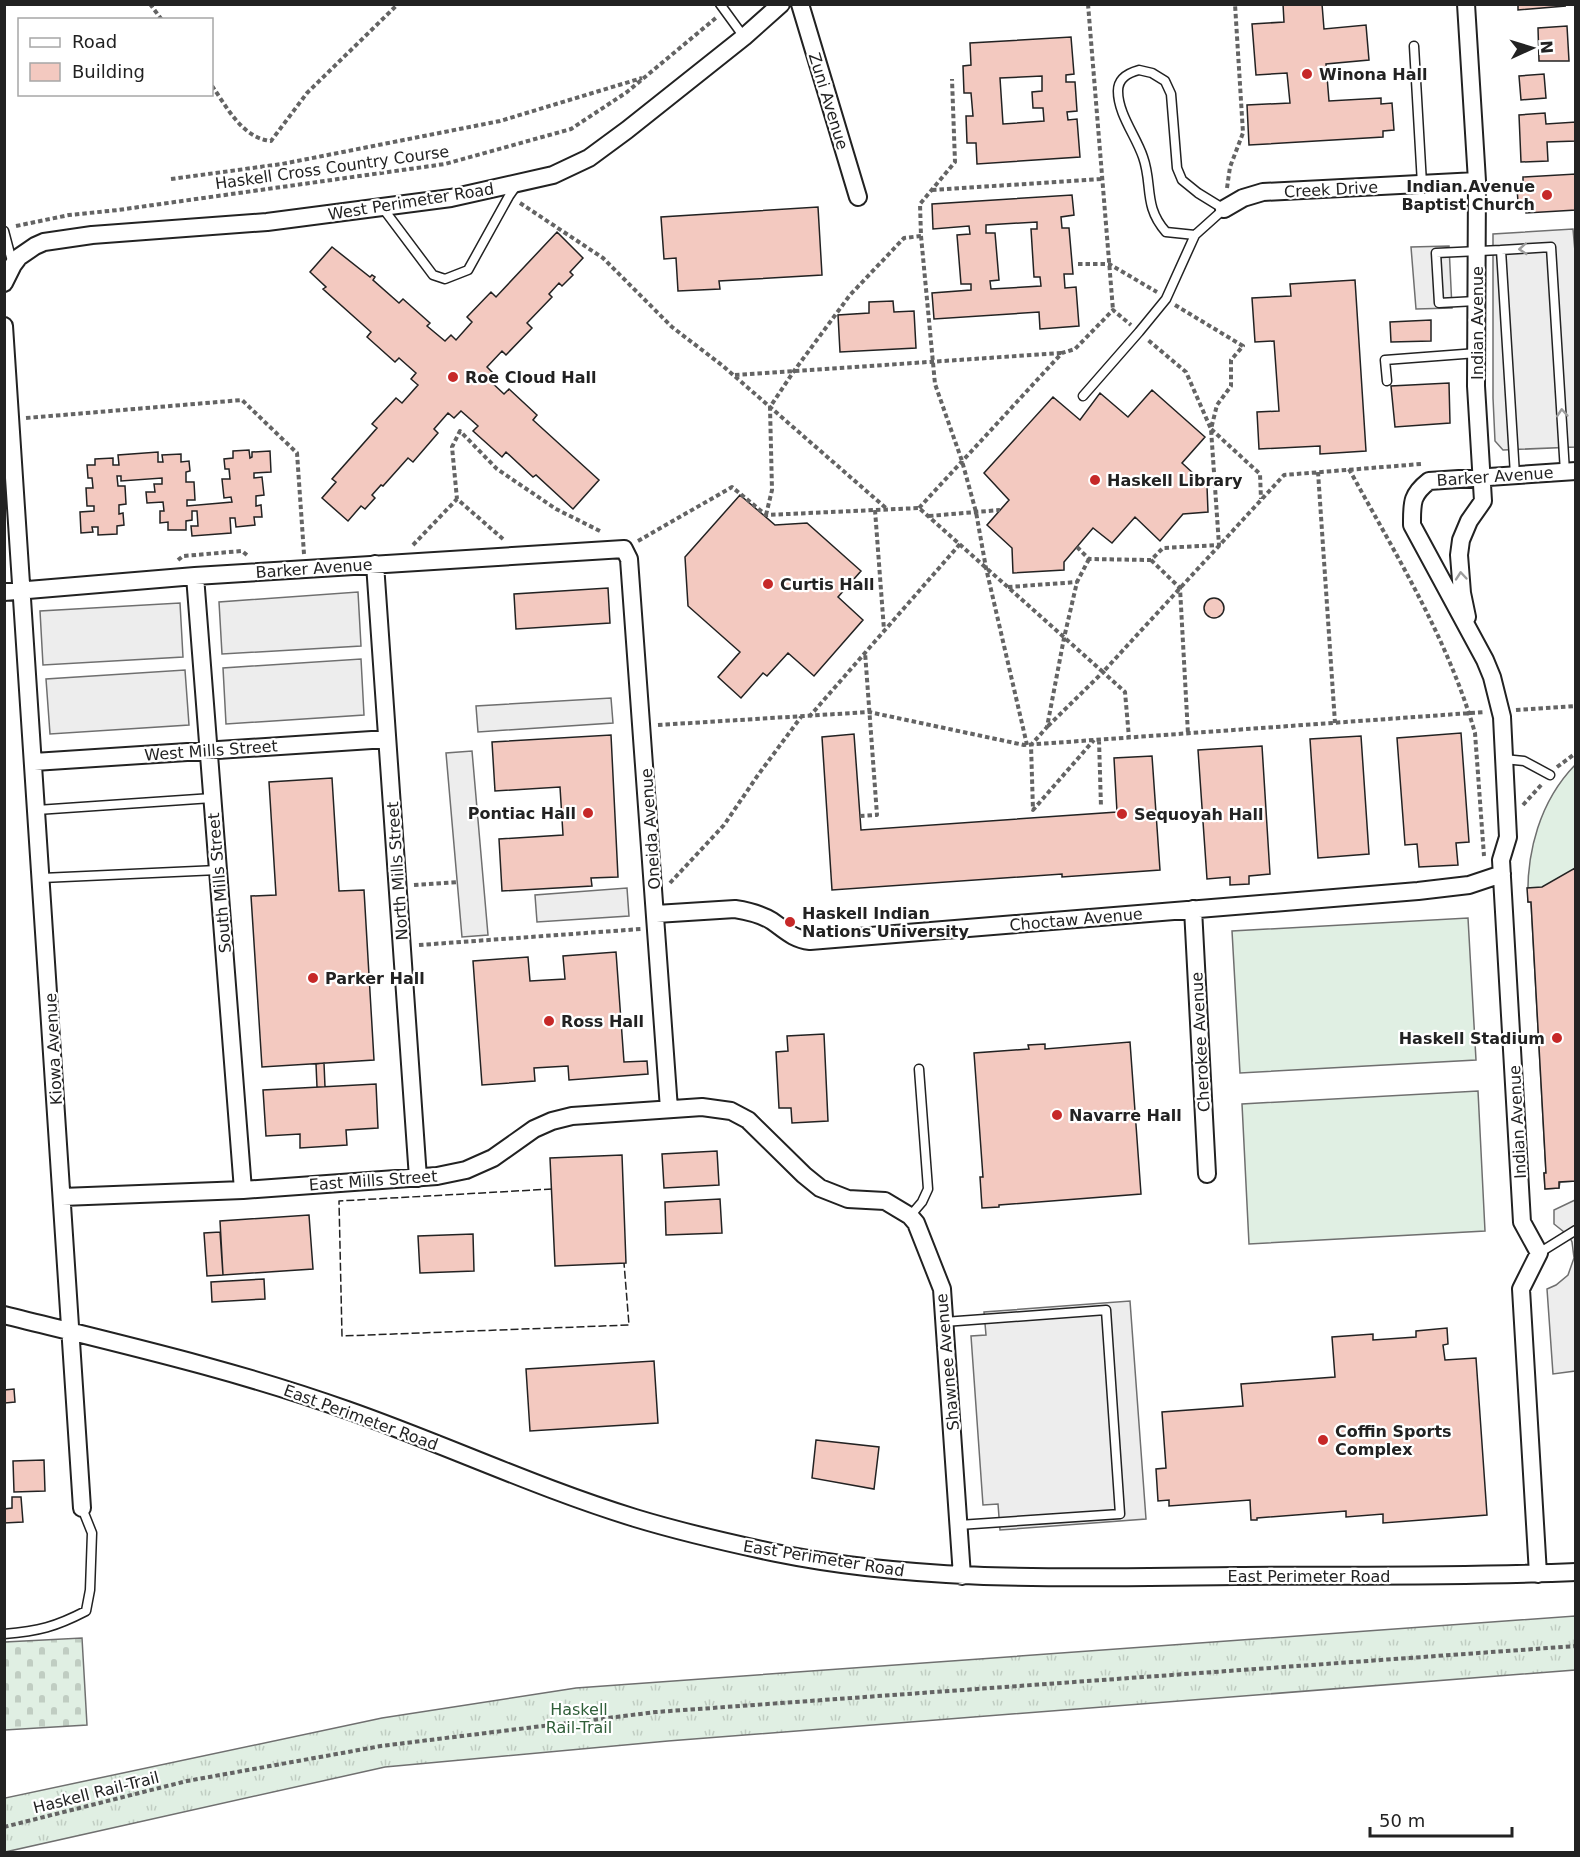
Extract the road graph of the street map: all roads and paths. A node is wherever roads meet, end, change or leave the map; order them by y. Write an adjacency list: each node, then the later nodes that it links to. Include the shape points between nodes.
1 (150, 4): 9 (path)
2 (398, 4): 14 (path, via 308,93 272,141 260,140 242,127)
3 (781, 4): 10 (street, West Perimeter Road)
4 (800, 4): 21 (street, Zuni Avenue)
5 (1088, 4): 16 (path)
6 (1235, 4): 23 (path, via 1243,133 1230,167)
7 (1466, 4): 17 (street, Indian Avenue)
8 (722, 8): 10 (lane); 12 (path, Haskell Cross Country Course)
9 (160, 18)
10 (744, 37): 19 (street, West Perimeter Road, via 589,158 553,176)
11 (1414, 46): 18 (lane)
12 (645, 77): 15 (path, Haskell Cross Country Course, via 500,121 282,164); 24 (path, Haskell Cross Country Course, via 571,129 445,164 69,215)
13 (952, 80): 20 (path, via 955,162)
14 (213, 87)
15 (171, 179)
16 (1102, 179): 20 (path); 31 (path)
17 (1477, 181): 18 (street, Creek Drive); 29 (street, Indian Avenue)
18 (1422, 184): 23 (street, Creek Drive, via 1263,192)
19 (513, 189): 22 (street, West Perimeter Road); 22 (lane, via 468,270 445,279 433,275); 43 (path, via 603,258 672,327)
20 (931, 190): 27 (path, via 920,204)
21 (858, 197)
22 (382, 207): 32 (street, West Perimeter Road, via 267,222 44,242 26,251)
23 (1224, 209): 26 (lane); 26 (lane, via 1182,180 1177,168 1171,94 1165,81 1139,70 1130,73 1121,80 1118,91 1144,159 1155,219 1166,232)
24 (15, 226)
25 (4, 231): 32 (lane)
26 (1195, 235): 34 (lane)
27 (921, 236): 41 (path); 42 (path, via 904,237 857,287)
28 (1502, 250): 29 (lane); 52 (lane, one-way to 28, via 1551,247); 54 (lane)
29 (1477, 252): 35 (street, Indian Avenue); 35 (lane, via 1436,253 1439,303)
30 (1078, 264): 31 (path)
31 (1109, 264): 34 (path); 36 (path)
32 (13, 265): 33 (street, West Perimeter Road)
33 (4, 283)
34 (1166, 299): 38 (lane); 48 (path, via 1243,346 1231,360 1231,386 1217,405)
35 (1476, 301): 39 (street, Indian Avenue)
36 (1113, 310): 38 (path); 40 (path, via 1075,349)
37 (4, 326): 47 (street)
38 (1140, 332): 45 (lane); 48 (path, via 1186,372)
39 (1477, 353): 44 (lane, via 1385,360); 55 (street, Indian Avenue)
40 (1062, 354): 41 (path); 49 (path)
41 (932, 361): 42 (path); 49 (path)
42 (794, 371): 43 (path); 46 (path)
43 (734, 375): 46 (path)
44 (1387, 381)
45 (1083, 396)
46 (770, 407): 60 (path); 64 (path, via 772,490)
47 (10, 419): 73 (path, via 242,400 297,453 304,555); 84 (street)
48 (1211, 429): 58 (path, via 1260,474); 70 (path)
49 (962, 461): 59 (path); 63 (path)
50 (1433, 464): 51 (path)
51 (1349, 469): 53 (path); 94 (path, via 1440,637)
52 (1570, 471): 54 (street, Barker Avenue)
53 (1318, 472): 58 (path, via 1284,475); 97 (path)
54 (1515, 475): 55 (street, Barker Avenue)
55 (1482, 477): 56 (street, Barker Avenue, via 1430,480); 87 (street, Indian Avenue, one-way to 55, via 1459,555 1469,521 1483,501)
56 (1418, 489): 87 (street, Indian Avenue, via 1412,503 1412,525)
57 (457, 498): 66 (path, via 452,447 460,431 497,470 556,509 606,534); 67 (path, via 506,541); 71 (path, via 410,548)
58 (1261, 500): 70 (path)
59 (919, 508): 60 (path); 65 (path)
60 (887, 509): 61 (path)
61 (875, 510): 64 (path); 86 (path)
62 (1000, 510): 63 (path)
63 (976, 512): 65 (path); 79 (path)
64 (766, 514): 68 (path, via 732,487)
65 (928, 516): 69 (path)
66 (594, 535)
67 (495, 542)
68 (628, 543): 77 (street, Barker Avenue); 98 (street, Oneida Avenue)
69 (960, 544): 79 (path); 86 (path)
70 (1219, 546): 76 (path, via 1163,548); 83 (path)
71 (421, 547)
72 (1077, 547): 74 (path)
73 (294, 556)
74 (1089, 559): 76 (path); 81 (path)
75 (255, 560): 78 (path, via 242,551 183,556)
76 (1151, 560): 83 (path)
77 (375, 564): 80 (street, Barker Avenue); 102 (street, North Mills Street)
78 (171, 565)
79 (986, 568): 82 (path); 104 (path)
80 (195, 576): 84 (street, Barker Avenue); 105 (street, South Mills Street)
81 (1077, 582): 82 (path); 88 (path)
82 (1007, 586): 88 (path)
83 (1180, 588): 90 (path); 100 (path)
84 (22, 591): 85 (street, Barker Avenue); 107 (street, Kiowa Avenue)
85 (4, 592)
86 (885, 630): 89 (path)
87 (1471, 634): 92 (street, Indian Avenue, via 1492,677)
88 (1064, 638): 90 (path); 99 (path)
89 (865, 652): 93 (path); 96 (path)
90 (1103, 672): 99 (path); 101 (path, via 1125,692)
91 (1575, 706): 92 (path)
92 (1501, 711): 94 (path); 106 (street, Indian Avenue)
93 (869, 712): 96 (path); 104 (path); 112 (path, via 876,814)
94 (1469, 713): 97 (path); 116 (path, via 1475,733)
95 (801, 717): 96 (path); 98 (path); 120 (path, via 724,825 662,890)
96 (808, 717)
97 (1335, 723): 100 (path)
98 (642, 726): 120 (street, Oneida Avenue)
99 (1047, 727): 104 (path)
100 (1188, 734): 101 (path)
101 (1129, 738): 103 (path)
102 (387, 739): 105 (street, West Mills Street); 118 (street, North Mills Street)
103 (1096, 740): 104 (path); 104 (path, via 1034,810); 110 (path)
104 (1029, 745)
105 (208, 750): 107 (street, West Mills Street); 109 (street, South Mills Street)
106 (1504, 759): 108 (lane, via 1524,761); 114 (street, Indian Avenue, via 1508,837 1501,860)
107 (34, 762): 111 (street, Kiowa Avenue)
108 (1550, 775)
109 (212, 798): 111 (lane); 113 (street, South Mills Street)
110 (1101, 807)
111 (38, 810): 115 (street, Kiowa Avenue)
112 (860, 816)
113 (218, 870): 115 (lane); 126 (street, South Mills Street)
114 (1502, 874): 116 (street, Choctaw Avenue); 130 (street, Indian Avenue, via 1522,1222)
115 (42, 878): 127 (street, Kiowa Avenue)
116 (1486, 880): 119 (street, Choctaw Avenue, via 1418,891)
117 (458, 882): 118 (path)
118 (398, 886): 121 (street, North Mills Street)
119 (1193, 909): 120 (street, Choctaw Avenue, via 810,941 792,937 764,917 745,910); 124 (street, Cherokee Avenue)
120 (656, 914): 121 (path); 123 (street, Oneida Avenue)
121 (402, 946): 125 (street, North Mills Street)
122 (919, 1069): 128 (lane, via 928,1190)
123 (669, 1109): 125 (street, East Mills Street, via 552,1121 466,1170); 128 (street, via 702,1107 731,1111 748,1120 820,1188 848,1199 885,1201)
124 (1207, 1174)
125 (418, 1178): 126 (street, East Mills Street)
126 (243, 1190): 127 (street, East Mills Street)
127 (62, 1197): 133 (street, Kiowa Avenue)
128 (910, 1216): 132 (street, Shawnee Avenue, via 921,1232 942,1290)
129 (1575, 1230): 130 (lane)
130 (1539, 1253): 137 (street, via 1521,1289)
131 (4, 1315): 133 (street, East Perimeter Road)
132 (944, 1322): 135 (street, Shawnee Avenue); 135 (lane, via 1106,1310 1120,1514)
133 (70, 1332): 134 (street, Kiowa Avenue); 138 (street, East Perimeter Road, via 266,1383 636,1518 780,1554)
134 (82, 1508): 139 (lane, via 92,1533 86,1611 37,1632)
135 (959, 1525): 138 (street, Shawnee Avenue)
136 (1575, 1572): 137 (street, East Perimeter Road)
137 (1538, 1574): 138 (street, East Perimeter Road)
138 (962, 1576)
139 (4, 1634)
140 (1575, 1646): 141 (path, Haskell Rail-Trail, via 656,1712 369,1748 187,1781)
141 (4, 1827)

